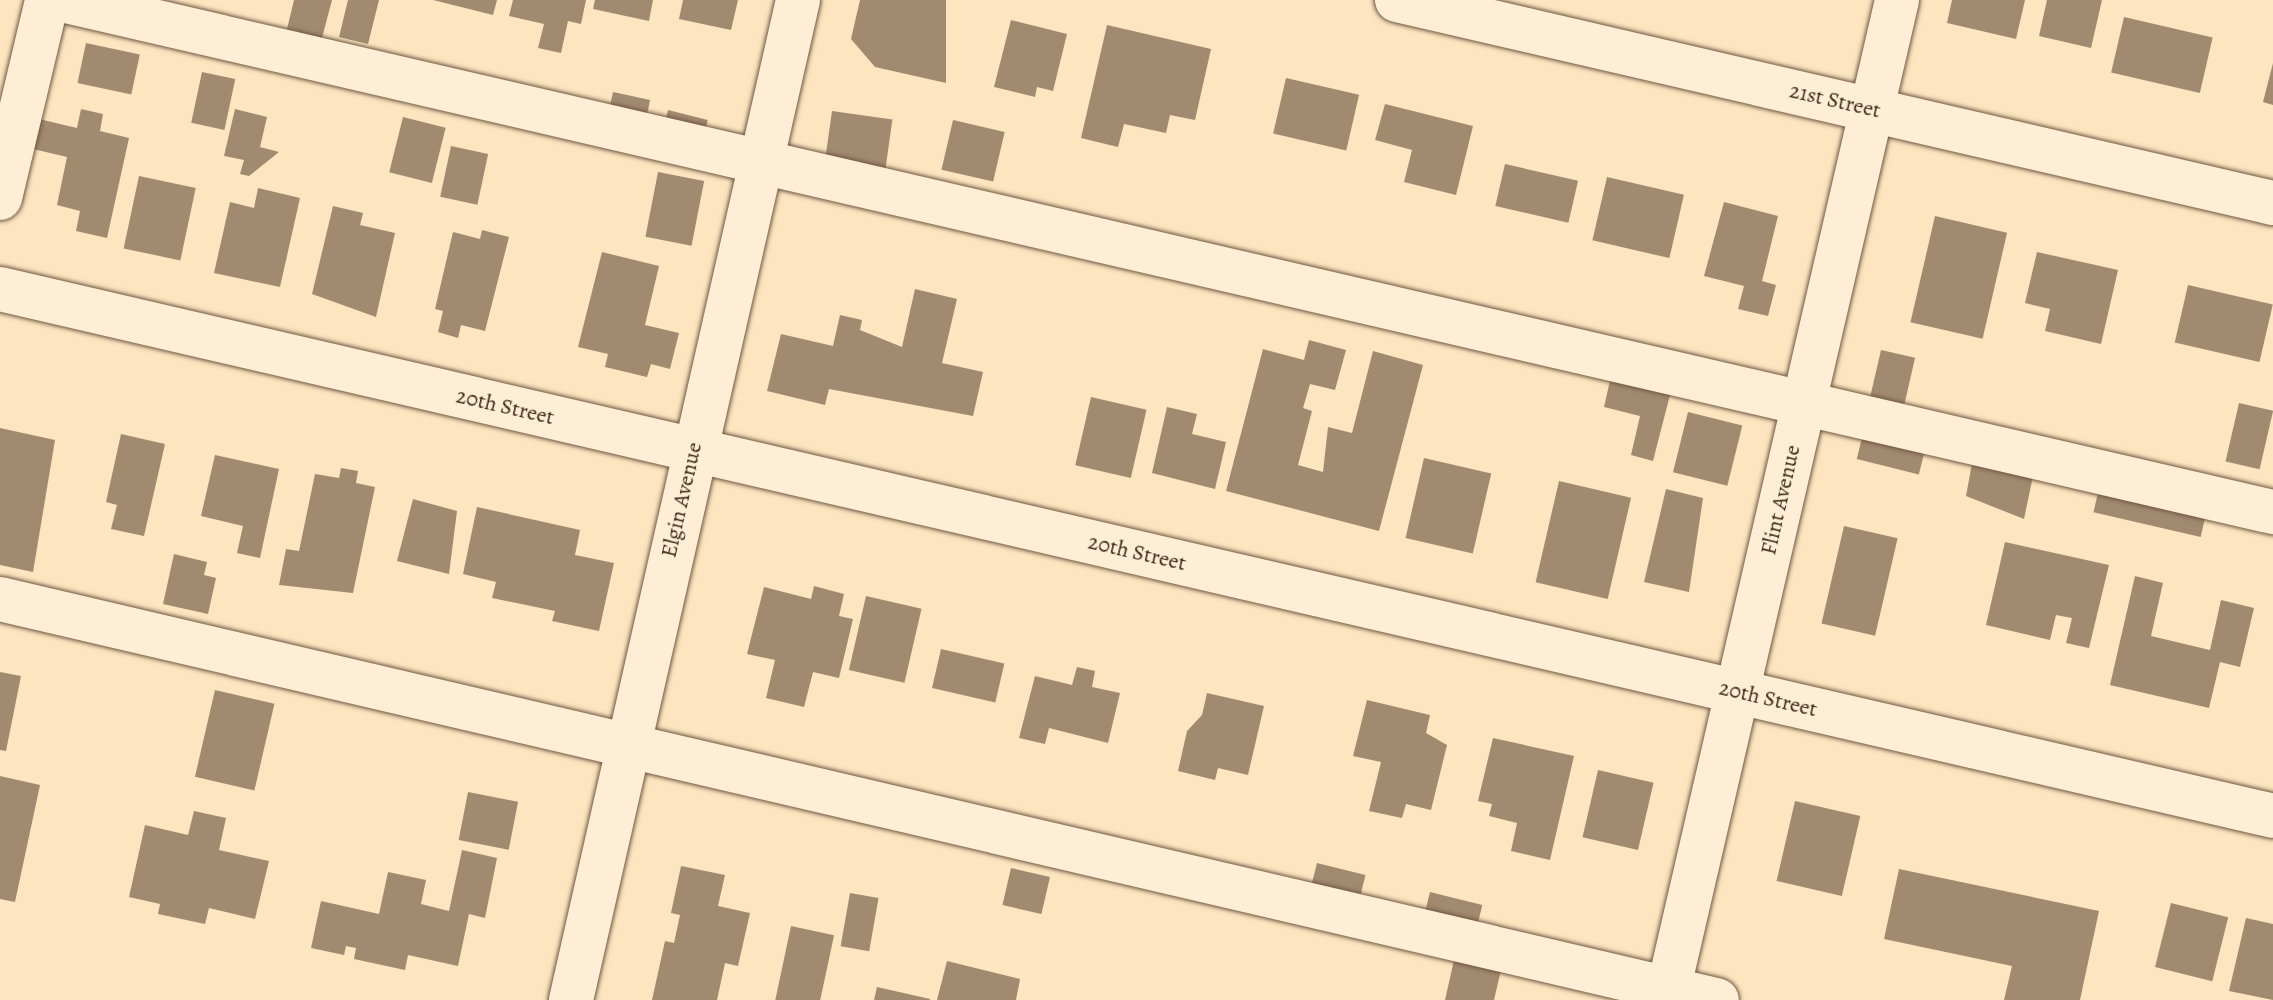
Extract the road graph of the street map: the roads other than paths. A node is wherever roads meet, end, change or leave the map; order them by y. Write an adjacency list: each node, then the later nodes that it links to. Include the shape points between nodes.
1 (47, 0): 8 (street)
2 (62, 0): 7 (street)
3 (798, 0): 7 (street, Elgin Avenue)
4 (1397, 0): 6 (street, 21st Street)
5 (1897, 0): 6 (street, Flint Avenue)
6 (1871, 110): 9 (street, 21st Street); 11 (street, Flint Avenue)
7 (760, 161): 11 (street); 12 (street, Elgin Avenue)
8 (0, 198)
9 (2273, 203)
10 (0, 289): 12 (street, 20th Street)
11 (1803, 407): 13 (street); 15 (street, Flint Avenue)
12 (694, 450): 15 (street, 20th Street); 16 (street, Elgin Avenue)
13 (2273, 512)
14 (0, 599): 16 (street)
15 (1737, 692): 17 (street, 20th Street); 18 (street, Flint Avenue)
16 (627, 743): 18 (street); 19 (street, Elgin Avenue)
17 (2273, 816)
18 (1667, 995): 20 (street)
19 (571, 1000)
20 (1717, 1000)

